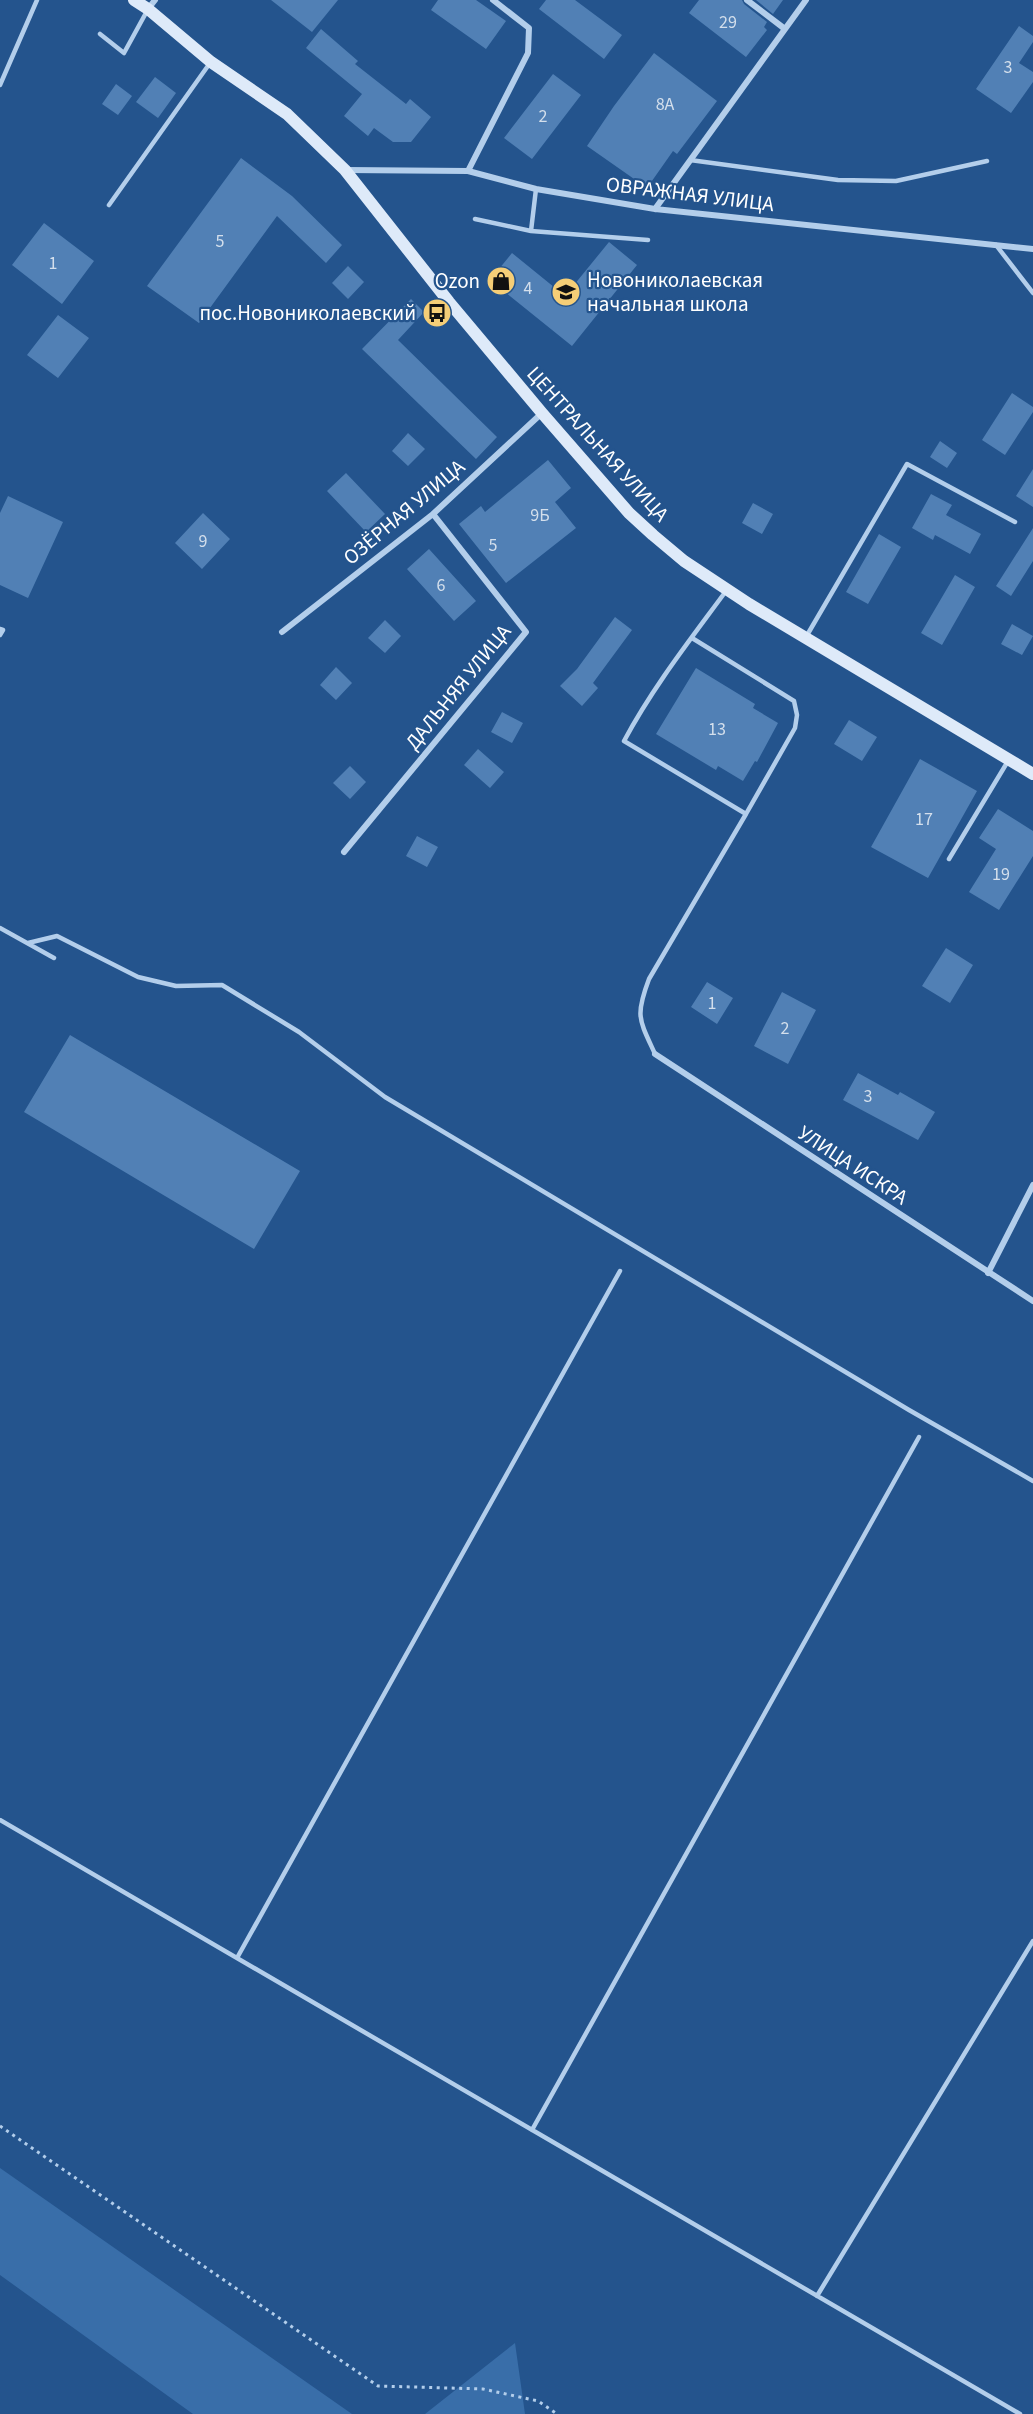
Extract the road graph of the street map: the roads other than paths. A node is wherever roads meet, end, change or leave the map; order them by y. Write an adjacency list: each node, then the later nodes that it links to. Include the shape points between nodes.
1 (37, 0): 10 (lane)
2 (134, 0): 6 (main road, ЦЕНТРАЛЬНАЯ УЛИЦА)
3 (493, 0): 14 (street, via 529,28 528,53)
4 (747, 0): 7 (street)
5 (806, 0): 7 (street)
6 (151, 4): 8 (lane, via 124,53); 9 (main road, ЦЕНТРАЛЬНАЯ УЛИЦА)
7 (784, 28): 11 (street)
8 (100, 34)
9 (211, 62): 13 (main road, ЦЕНТРАЛЬНАЯ УЛИЦА, via 286,114); 16 (lane)
10 (0, 85)
11 (690, 160): 12 (lane, via 838,180 896,181); 17 (street)
12 (987, 161)
13 (345, 170): 14 (street, ОВРАЖНАЯ УЛИЦА); 24 (main road, ЦЕНТРАЛЬНАЯ УЛИЦА)
14 (468, 171): 15 (street, ОВРАЖНАЯ УЛИЦА)
15 (536, 189): 17 (street, ОВРАЖНАЯ УЛИЦА); 19 (lane)
16 (109, 205)
17 (655, 209): 21 (street, ОВРАЖНАЯ УЛИЦА)
18 (475, 219): 19 (lane)
19 (531, 231): 20 (lane)
20 (648, 240)
21 (996, 245): 22 (street, ОВРАЖНАЯ УЛИЦА); 23 (lane)
22 (1033, 249)
23 (1033, 293)
24 (542, 413): 25 (street, ОЗЁРНАЯ УЛИЦА); 27 (main road, ЦЕНТРАЛЬНАЯ УЛИЦА, via 628,513 684,561)
25 (433, 514): 29 (street, ОЗЁРНАЯ УЛИЦА); 36 (street, ДАЛЬНЯЯ УЛИЦА, via 526,632)
26 (1015, 522): 31 (lane, via 907,464)
27 (728, 590): 31 (main road, ЦЕНТРАЛЬНАЯ УЛИЦА); 32 (lane)
28 (0, 629): 30 (lane)
29 (282, 632)
30 (0, 635)
31 (806, 637): 33 (main road, ЦЕНТРАЛЬНАЯ УЛИЦА)
32 (692, 638): 35 (lane, via 794,701 795,728); 35 (lane, via 647,699 624,741)
33 (1009, 759): 34 (main road, ЦЕНТРАЛЬНАЯ УЛИЦА); 37 (lane)
34 (1033, 774)
35 (746, 814): 41 (lane, via 649,979 639,1006 642,1025)
36 (344, 852)
37 (949, 859)
38 (0, 928): 39 (lane)
39 (28, 943): 40 (lane); 47 (lane, via 57,936 138,977 176,986 222,984 299,1032 385,1096)
40 (54, 958)
41 (655, 1054): 44 (street, УЛИЦА ИСКРА)
42 (1033, 1185): 44 (street)
43 (620, 1271): 50 (lane)
44 (988, 1273): 45 (street, УЛИЦА ИСКРА)
45 (1033, 1301)
46 (919, 1437): 51 (lane)
47 (1033, 1481)
48 (0, 1821): 50 (lane)
49 (1033, 1941): 52 (lane)
50 (237, 1958): 51 (lane)
51 (532, 2130): 52 (lane)
52 (817, 2296): 53 (lane)
53 (1020, 2414)

